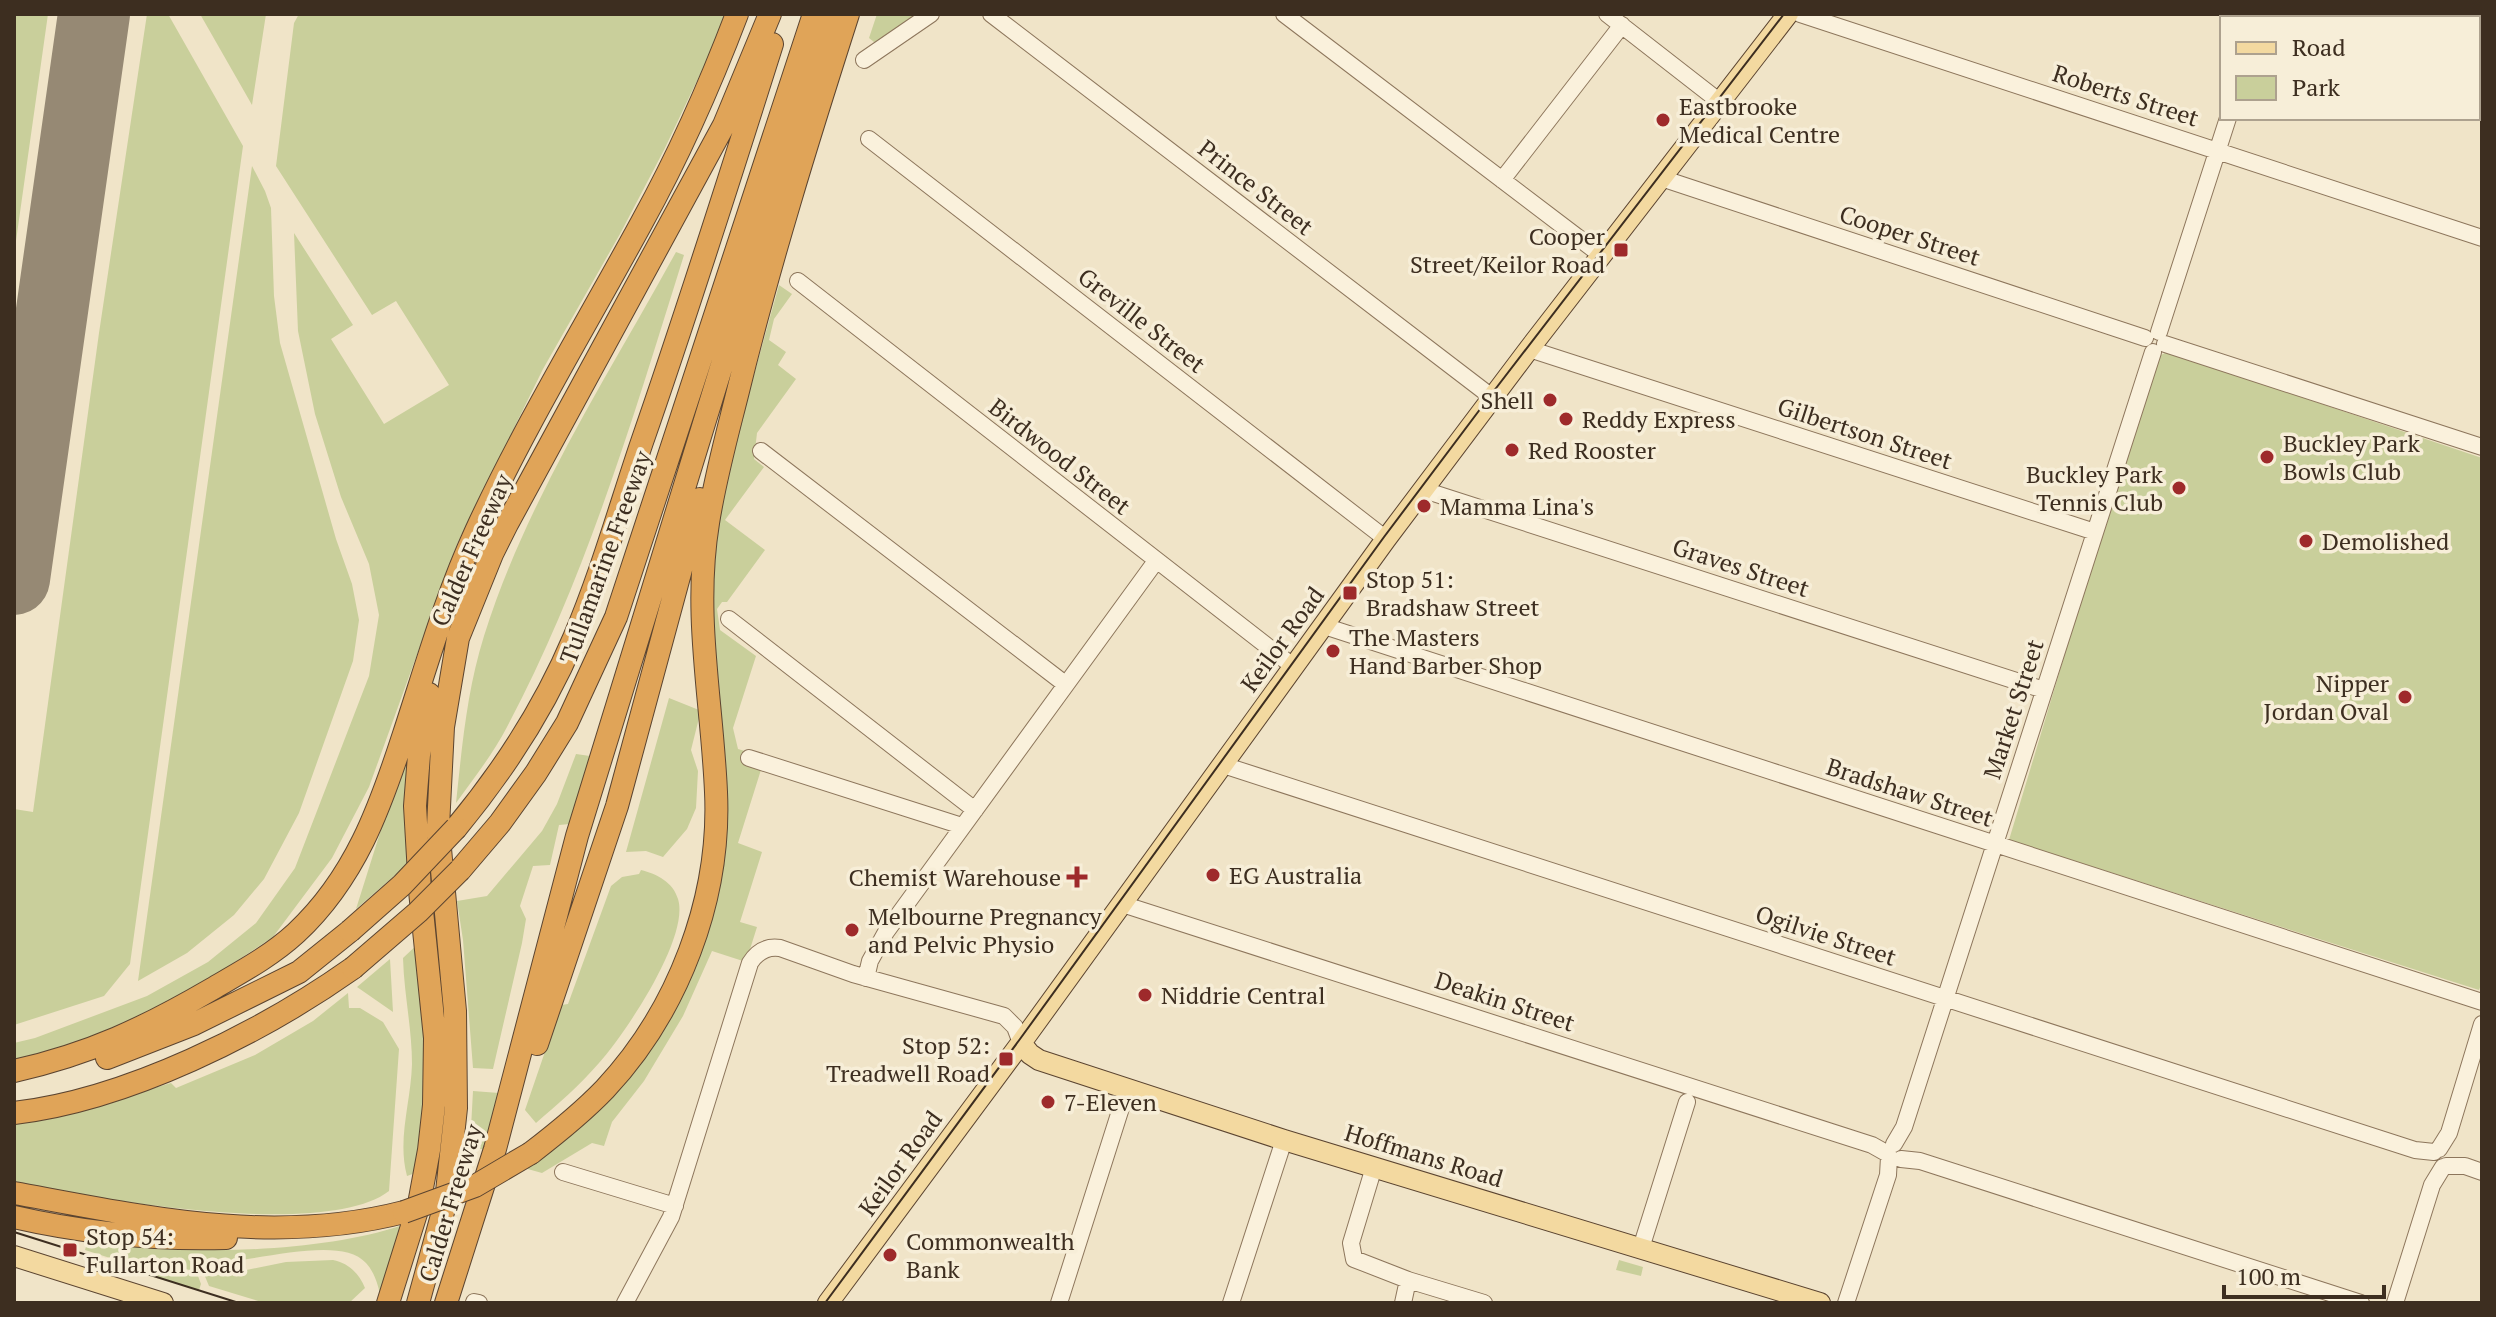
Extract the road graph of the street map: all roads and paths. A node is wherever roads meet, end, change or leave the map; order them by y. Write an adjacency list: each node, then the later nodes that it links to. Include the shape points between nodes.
1 (737, 14): 35 (highway, via 663,182 518,448)
2 (755, 14): 38 (highway, via 709,125 514,484 482,557)
3 (770, 14): 38 (highway, Calder Freeway, via 724,125 507,524)
4 (781, 14): 54 (highway, Tullamarine Freeway, bridge, via 574,638 553,684 490,788 402,885 299,972 194,1024 57,1075)
5 (814, 14): 57 (highway, Tullamarine Freeway, bridge, via 616,617 567,723 500,823 418,912 309,999 151,1077 84,1100)
6 (830, 14): 59 (highway, Calder Freeway, via 577,836)
7 (848, 14): 27 (highway)
8 (931, 14): 15 (street)
9 (991, 14): 28 (street, Prince Street)
10 (1284, 14): 21 (street)
11 (1607, 14): 14 (street)
12 (1788, 14): 16 (main road, Keilor Road)
13 (1800, 14): 19 (street, Roberts Street)
14 (1622, 25): 16 (street); 21 (street)
15 (864, 60)
16 (1720, 102): 20 (main road, Keilor Road)
17 (2227, 120): 19 (street, Market Street)
18 (869, 139): 33 (street, Greville Street)
19 (2218, 151): 22 (street, Roberts Street); 25 (street, Market Street)
20 (1661, 178): 23 (main road, Keilor Road); 25 (street, Cooper Street)
21 (1502, 180): 23 (street)
22 (2482, 238)
23 (1601, 255): 26 (main road, Keilor Road)
24 (798, 281): 34 (street, Birdwood Street)
25 (2156, 342): 29 (street, Cooper Street); 32 (street, Market Street)
26 (1529, 349): 28 (main road, Keilor Road); 32 (street, Gilbertson Street)
27 (747, 352): 59 (highway, via 694,521 617,806 530,1065); 68 (highway, bridge, via 715,484 702,570 702,640 715,774 710,874 671,992 630,1058 583,1111 531,1153 475,1186 404,1212)
28 (1493, 398): 31 (main road, Keilor Road)
29 (2482, 447)
30 (761, 451): 40 (street)
31 (1424, 490): 33 (main road, Keilor Road); 41 (street, Graves Street)
32 (2095, 532): 41 (street, Market Street)
33 (1386, 539): 37 (main road, Keilor Road)
34 (1156, 561): 39 (street, Birdwood Street); 40 (street)
35 (457, 580): 53 (highway, via 367,836 332,892 297,933 258,963 117,1040); 73 (highway, via 429,697 415,806 435,1038 434,1105 419,1204)
36 (729, 619): 44 (street)
37 (1324, 626): 39 (main road, Keilor Road); 46 (street, Bradshaw Street)
38 (458, 638): 74 (highway, Calder Freeway, via 438,792 455,1011 455,1120 442,1222)
39 (1294, 667): 43 (main road, Keilor Road)
40 (1065, 684): 44 (street)
41 (2044, 690): 46 (street, Market Street)
42 (749, 758): 45 (street)
43 (1223, 765): 47 (main road, Keilor Road); 49 (street, Ogilvie Street)
44 (975, 810): 45 (street)
45 (962, 826): 48 (street)
46 (1994, 845): 49 (street, Market Street); 50 (street, Bradshaw Street)
47 (1122, 904): 52 (main road, Keilor Road); 60 (street, Deakin Street)
48 (860, 976): 52 (street, via 1004,1016); 66 (street, via 780,948 757,954)
49 (1944, 999): 60 (street, Market Street); 61 (street, Ogilvie Street)
50 (2482, 1002)
51 (2482, 1024): 61 (street)
52 (1021, 1043): 55 (main road, Hoffmans Road, via 1039,1060); 77 (main road, Keilor Road)
53 (14, 1071)
54 (14, 1084)
55 (1127, 1089): 58 (main road, Hoffmans Road); 78 (street)
56 (1687, 1102): 69 (street)
57 (14, 1113)
58 (1284, 1140): 62 (main road, Hoffmans Road); 79 (street)
59 (495, 1149): 75 (highway, Calder Freeway)
60 (1896, 1152): 83 (street, Market Street); 84 (street)
61 (2440, 1158): 64 (street, Ogilvie Street); 85 (street)
62 (1374, 1167): 69 (main road, Hoffmans Road); 71 (street, via 1351,1252 1364,1265)
63 (563, 1172): 66 (street)
64 (2482, 1172)
65 (14, 1193): 68 (highway, via 147,1217)
66 (675, 1206): 76 (street)
67 (14, 1217): 68 (highway, via 156,1238 236,1238)
68 (286, 1229)
69 (1641, 1248): 82 (main road, Hoffmans Road)
70 (14, 1256): 72 (main road)
71 (1412, 1281): 80 (street); 81 (street)
72 (163, 1303)
73 (388, 1303)
74 (418, 1303)
75 (446, 1303)
76 (625, 1303)
77 (828, 1303)
78 (1059, 1303)
79 (1231, 1303)
80 (1404, 1303)
81 (1484, 1303)
82 (1820, 1303)
83 (1846, 1303)
84 (2361, 1303)
85 (2395, 1303)

